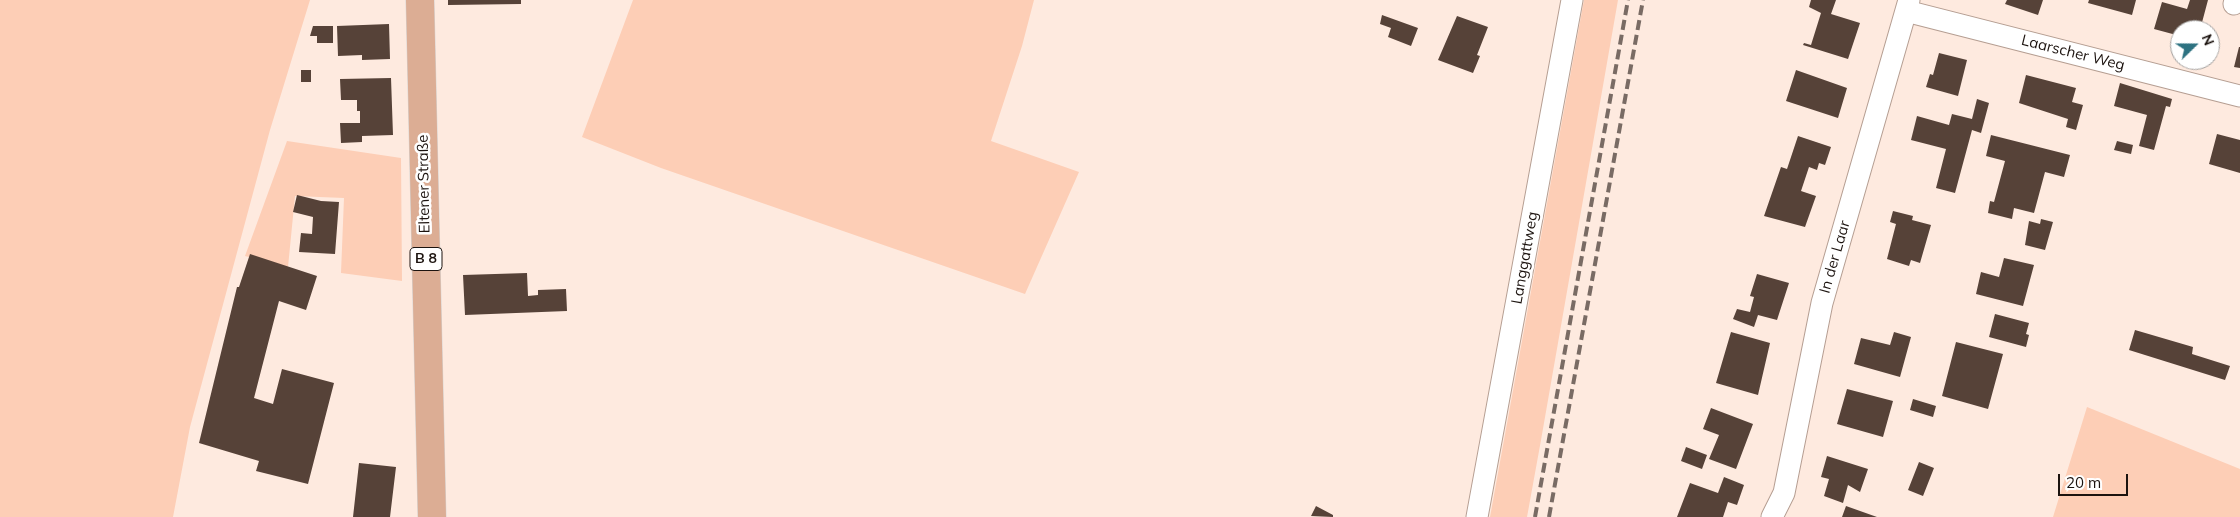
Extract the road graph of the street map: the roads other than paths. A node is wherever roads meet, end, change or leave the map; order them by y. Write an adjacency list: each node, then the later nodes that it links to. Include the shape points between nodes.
1 (420, 0): 5 (main road, Eltener Straße / B 8)
2 (1572, 0): 6 (street, Langgattweg)
3 (1907, 6): 4 (street, Laarscher Weg); 7 (street, In der Laar, via 1822,302 1784,493)
4 (2240, 96)
5 (432, 517)
6 (1477, 517)
7 (1772, 517)

